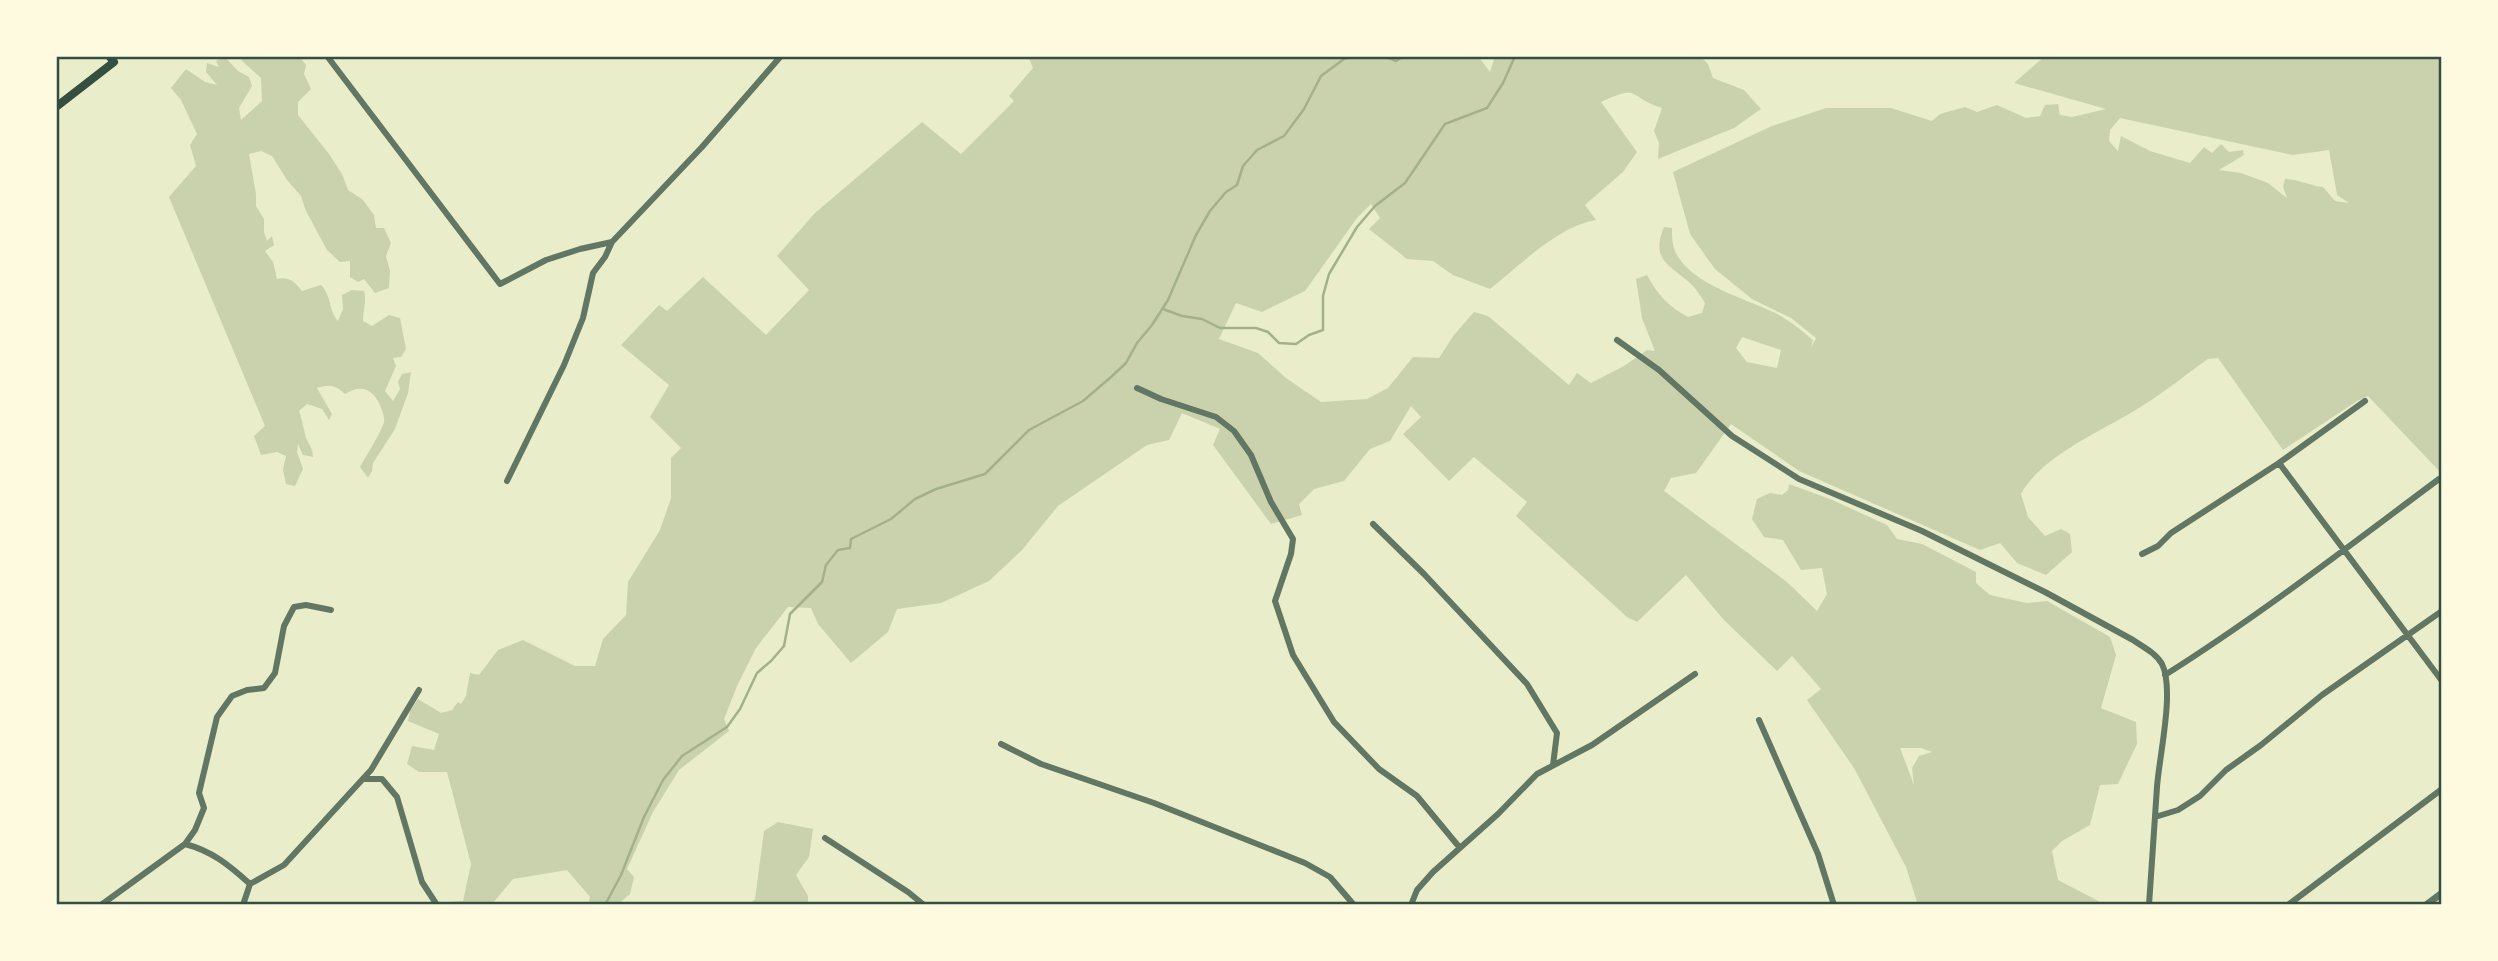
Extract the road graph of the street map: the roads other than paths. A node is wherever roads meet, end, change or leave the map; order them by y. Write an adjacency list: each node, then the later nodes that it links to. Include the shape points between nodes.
1 (122, 56): 4 (street)
2 (327, 56): 6 (street, via 500,284 546,260)
3 (781, 56): 6 (street)
4 (112, 59): 5 (main road)
5 (56, 107)
6 (611, 242): 12 (street, via 593,273 583,318 564,365)
7 (1617, 340): 20 (street, via 1659,370 1732,436 1799,479 1922,531 2045,593 2149,651 2161,662)
8 (1138, 388): 31 (street, via 1216,418 1234,431 1251,455 1293,539 1275,601 1293,655 1334,722 1379,769 1417,796)
9 (2365, 401): 10 (street)
10 (2279, 463): 14 (street); 15 (street)
11 (2439, 479): 14 (street)
12 (507, 481)
13 (1373, 524): 25 (street, via 1527,684 1557,733)
14 (2344, 551): 18 (street); 20 (street)
15 (2142, 554)
16 (331, 610): 30 (street, via 306,604 294,607 284,626 275,673 264,688 232,696 217,717 200,793 204,808)
17 (2442, 611): 18 (street)
18 (2409, 636): 21 (street); 28 (street, via 2322,695 2200,796)
19 (1695, 674): 25 (street, via 1592,746)
20 (2165, 676): 28 (street)
21 (2442, 681)
22 (419, 690): 26 (street)
23 (1759, 720): 40 (street, via 1818,854)
24 (1001, 744): 38 (street, via 1041,764 1305,863 1330,877)
25 (1553, 765): 31 (street, via 1537,774)
26 (364, 779): 32 (street, via 284,865); 36 (street, via 382,779 395,792 422,882)
27 (2442, 789): 42 (street)
28 (2155, 817): 41 (street)
29 (825, 838): 37 (street)
30 (185, 844): 32 (street, via 227,862); 34 (street)
31 (1460, 848): 39 (street, via 1417,890)
32 (250, 884): 35 (street)
33 (2442, 893): 43 (street)
34 (101, 905)
35 (243, 905)
36 (437, 905)
37 (925, 905)
38 (1354, 905)
39 (1410, 905)
40 (1834, 905)
41 (2148, 905)
42 (2288, 905)
43 (2426, 905)

